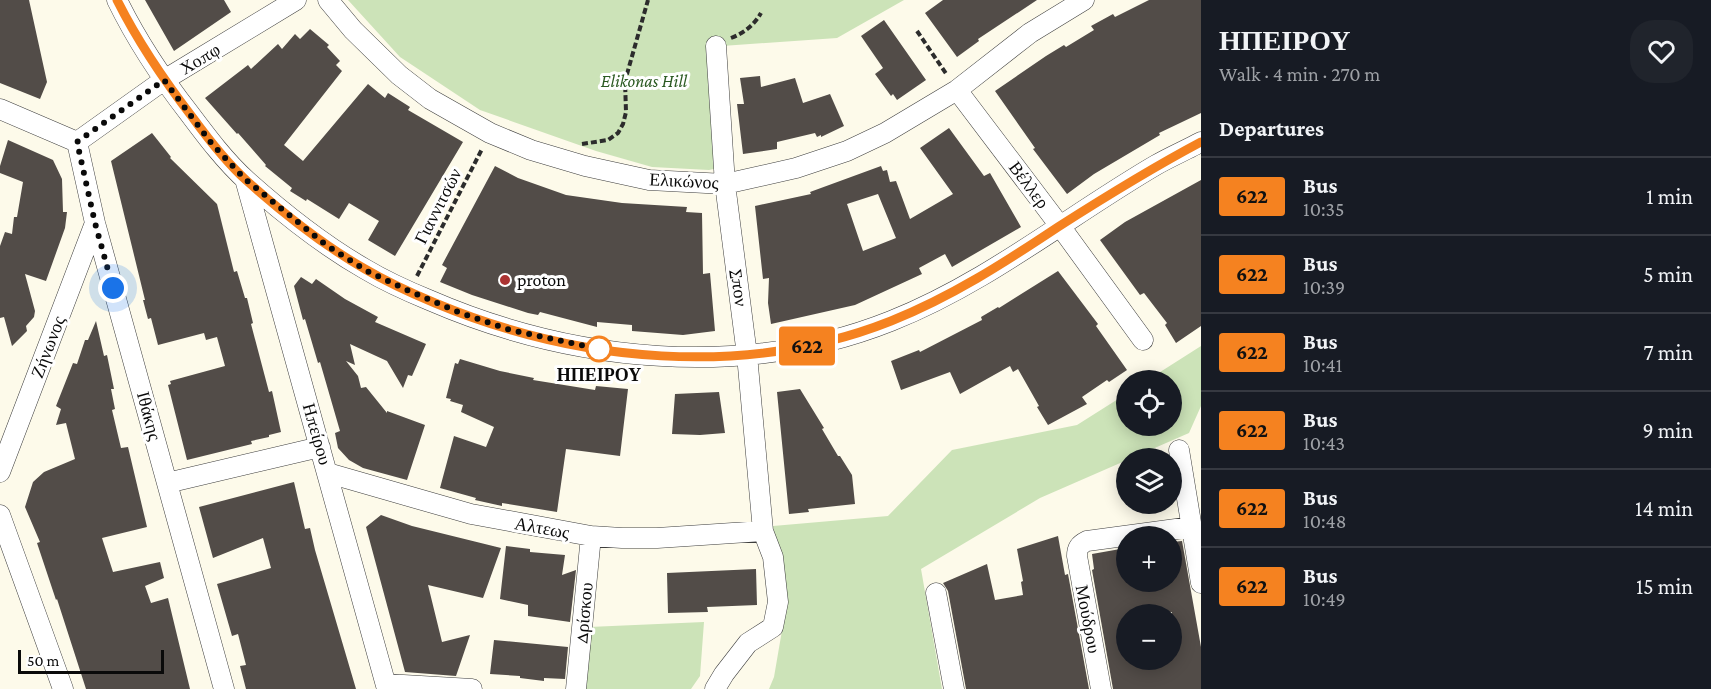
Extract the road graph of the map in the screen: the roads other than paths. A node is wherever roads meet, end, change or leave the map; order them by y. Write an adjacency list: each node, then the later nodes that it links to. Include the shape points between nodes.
1 (117, 0): 6 (street)
2 (296, 0): 6 (street, Χοπφ)
3 (328, 0): 12 (street, Ελικώνος, via 399,75 430,99 490,133 585,166 649,180)
4 (1084, 0): 7 (street, Ελικώνος, via 1030,33)
5 (716, 46): 12 (street, Σπον)
6 (164, 80): 9 (street, Χοπφ); 11 (street, via 212,144)
7 (957, 90): 12 (street, Ελικώνος, via 847,151 796,168); 14 (street, Βέλλερ)
8 (0, 109): 9 (street)
9 (77, 142): 13 (street, Ιθάκης)
10 (1201, 142): 14 (street, via 1156,165)
11 (245, 179): 16 (street, via 326,245 367,271 458,312 510,330 627,353 679,357); 17 (street, Ηπείρου)
12 (725, 184): 16 (street, Σπον)
13 (95, 223): 19 (street, Ζήνωνος); 22 (street, Ιθάκης)
14 (1060, 226): 15 (street, Βέλλερ); 16 (street, via 992,271 890,322 798,348)
15 (1143, 340)
16 (747, 355): 25 (street, Σπον)
17 (320, 447): 20 (street, Ηπείρου); 22 (street)
18 (1182, 456): 21 (street)
19 (0, 472)
20 (328, 473): 26 (street, Αλτεως, via 471,514); 29 (street, Ηπείρου)
21 (1193, 479): 24 (street)
22 (167, 483): 31 (street, Ιθάκης)
23 (0, 515): 30 (street)
24 (1191, 527): 27 (street); 36 (street, Μούδρου, via 1087,541 1077,549)
25 (763, 531): 26 (street, Αλτεως, via 657,538); 34 (street, Σπον, via 773,557 778,602 773,627 748,644)
26 (591, 536): 33 (street, Δρίσκου)
27 (1201, 583)
28 (936, 593): 35 (street)
29 (386, 686): 32 (street)
30 (63, 689)
31 (224, 689)
32 (472, 689)
33 (576, 689)
34 (716, 689)
35 (954, 689)
36 (1101, 689)

